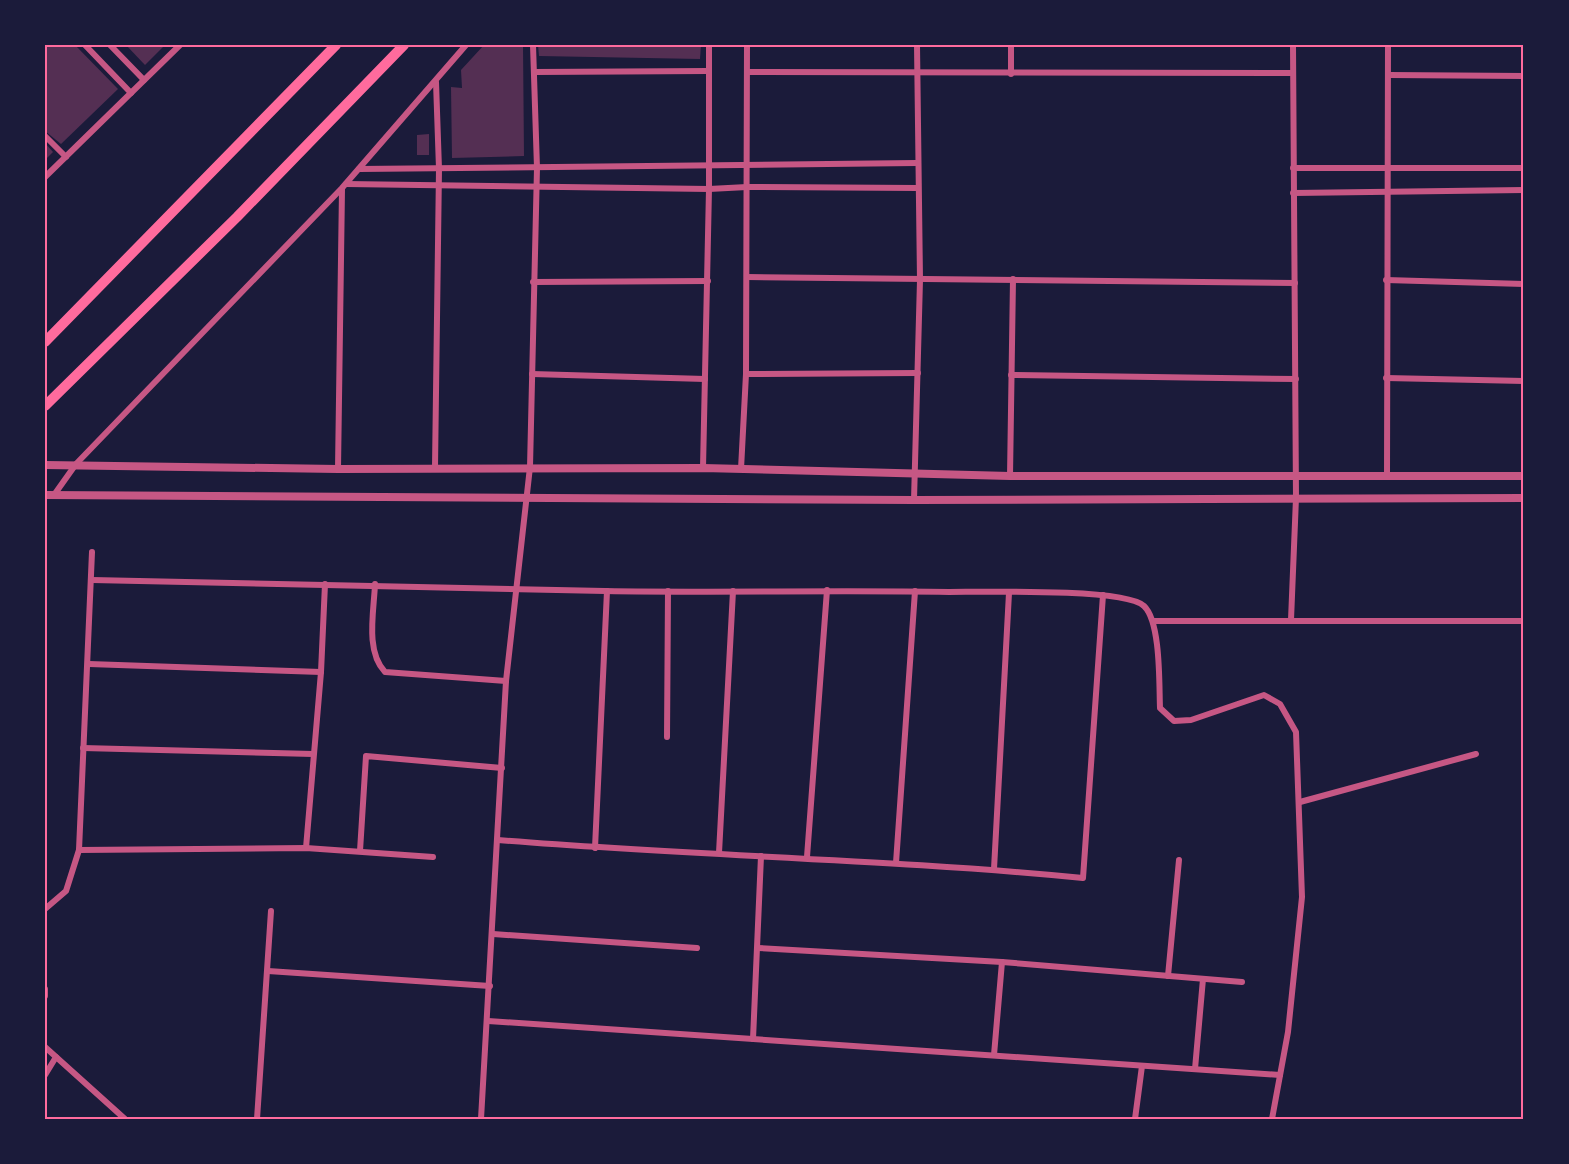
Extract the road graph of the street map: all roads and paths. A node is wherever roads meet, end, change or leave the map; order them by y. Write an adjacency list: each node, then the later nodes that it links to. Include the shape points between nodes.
1 (85, 45): 24 (street)
2 (110, 45): 22 (street)
3 (180, 45): 22 (street)
4 (336, 45): 54 (main road)
5 (404, 45): 63 (main road)
6 (466, 45): 23 (street)
7 (532, 45): 15 (street)
8 (709, 45): 14 (street)
9 (747, 45): 16 (street)
10 (917, 45): 17 (street)
11 (1011, 45): 19 (street)
12 (1293, 45): 18 (street)
13 (1388, 45): 20 (street)
14 (708, 71): 15 (street); 29 (street)
15 (534, 72): 31 (street)
16 (747, 72): 17 (street); 28 (street)
17 (917, 72): 19 (street); 27 (street)
18 (1293, 73): 19 (street); 32 (street)
19 (1011, 74)
20 (1389, 75): 21 (street); 30 (street)
21 (1524, 76)
22 (144, 80): 24 (street)
23 (435, 82): 34 (street); 35 (street)
24 (132, 93): 26 (street)
25 (45, 136): 26 (street)
26 (66, 157): 36 (street)
27 (917, 163): 28 (street); 41 (street)
28 (746, 165): 29 (street); 40 (street)
29 (709, 166): 31 (street); 42 (street)
30 (1387, 167): 32 (street); 33 (street); 43 (street)
31 (537, 168): 35 (street); 39 (street)
32 (1293, 168): 45 (street)
33 (1524, 168)
34 (359, 169): 35 (street); 37 (street)
35 (439, 169): 38 (street)
36 (45, 177)
37 (344, 186): 38 (street); 65 (street); 69 (street)
38 (438, 186): 39 (street); 66 (street)
39 (536, 186): 42 (street); 51 (street)
40 (747, 187): 41 (street); 42 (street); 46 (street)
41 (918, 188): 48 (street)
42 (710, 189): 50 (street)
43 (1386, 190): 44 (street); 45 (street); 49 (street)
44 (1524, 190)
45 (1293, 193): 52 (street)
46 (747, 277): 48 (street); 57 (street)
47 (1013, 279): 48 (street); 52 (street); 58 (street)
48 (920, 280): 55 (street)
49 (1386, 280): 53 (street); 59 (street)
50 (708, 281): 51 (street); 60 (street)
51 (533, 282): 56 (street)
52 (1295, 283): 61 (street)
53 (1524, 284)
54 (45, 342)
55 (918, 373): 57 (street); 71 (street)
56 (532, 374): 60 (street); 67 (street)
57 (746, 374): 70 (street)
58 (1011, 375): 61 (street); 72 (street)
59 (1386, 378): 62 (street); 74 (street)
60 (705, 379): 68 (street)
61 (1296, 379): 73 (street)
62 (1524, 381)
63 (45, 406)
64 (45, 465): 65 (street)
65 (76, 465): 69 (street); 76 (street)
66 (435, 467): 67 (street); 69 (street)
67 (530, 467): 68 (street); 77 (street)
68 (703, 468): 70 (street)
69 (338, 469)
70 (741, 469): 71 (street)
71 (914, 474): 72 (street); 80 (street)
72 (1010, 476): 73 (street)
73 (1296, 476): 74 (street); 78 (street)
74 (1387, 476): 75 (street)
75 (1524, 476)
76 (49, 495): 77 (street)
77 (527, 498): 80 (street); 85 (street)
78 (1296, 498): 79 (street); 80 (street); 93 (street)
79 (1524, 498)
80 (914, 500)
81 (92, 552): 82 (street)
82 (92, 580): 83 (street); 96 (street)
83 (325, 584): 84 (street); 97 (street)
84 (375, 584): 85 (street); 98 (street, via 374,650 377,664 385,672)
85 (516, 589): 87 (street); 98 (street)
86 (827, 590): 89 (street); 90 (street); 113 (street)
87 (607, 591): 88 (street); 107 (street)
88 (668, 591): 89 (street); 99 (street)
89 (733, 591): 110 (street)
90 (915, 591): 91 (street); 115 (street)
91 (1010, 593): 92 (street); 116 (street)
92 (1103, 595): 94 (street, via 1129,598 1144,606); 116 (street, via 1083,878)
93 (1292, 620): 94 (street); 95 (street)
94 (1154, 621): 104 (street, via 1160,708 1174,720 1191,720 1264,695 1280,705 1296,732)
95 (1524, 621)
96 (89, 664): 97 (street); 100 (street)
97 (321, 672): 101 (street)
98 (506, 681): 103 (street)
99 (667, 737)
100 (82, 748): 101 (street); 108 (street)
101 (313, 754): 106 (street)
102 (1476, 754): 104 (street)
103 (502, 768): 105 (street); 109 (street, via 366,756)
104 (1300, 802): 138 (street, via 1302,897)
105 (498, 840): 107 (street); 119 (street)
106 (306, 848): 108 (street); 109 (street)
107 (595, 848): 110 (street)
108 (79, 850): 117 (street, via 66,891)
109 (360, 851): 112 (street)
110 (719, 853): 111 (street)
111 (761, 856): 113 (street); 121 (street)
112 (433, 857)
113 (807, 857): 115 (street)
114 (1179, 860): 124 (street)
115 (896, 863): 116 (street)
116 (994, 869)
117 (45, 909)
118 (271, 911): 123 (street)
119 (493, 934): 120 (street); 127 (street)
120 (697, 948)
121 (759, 948): 122 (street); 131 (street)
122 (1002, 962): 124 (street); 133 (street)
123 (268, 971): 127 (street); 141 (street)
124 (1168, 976): 125 (street)
125 (1203, 979): 126 (street); 136 (street)
126 (1242, 982)
127 (490, 986): 130 (street)
128 (45, 988): 129 (street)
129 (45, 996)
130 (488, 1021): 131 (street); 142 (street)
131 (753, 1039): 133 (street)
132 (45, 1047): 134 (street)
133 (994, 1055): 135 (street)
134 (56, 1057): 137 (street); 139 (street)
135 (1142, 1066): 136 (street); 143 (street)
136 (1195, 1069): 138 (street)
137 (45, 1075)
138 (1280, 1075): 144 (street)
139 (117, 1116): 140 (street)
140 (125, 1119)
141 (257, 1119)
142 (482, 1119)
143 (1136, 1119)
144 (1272, 1119)

